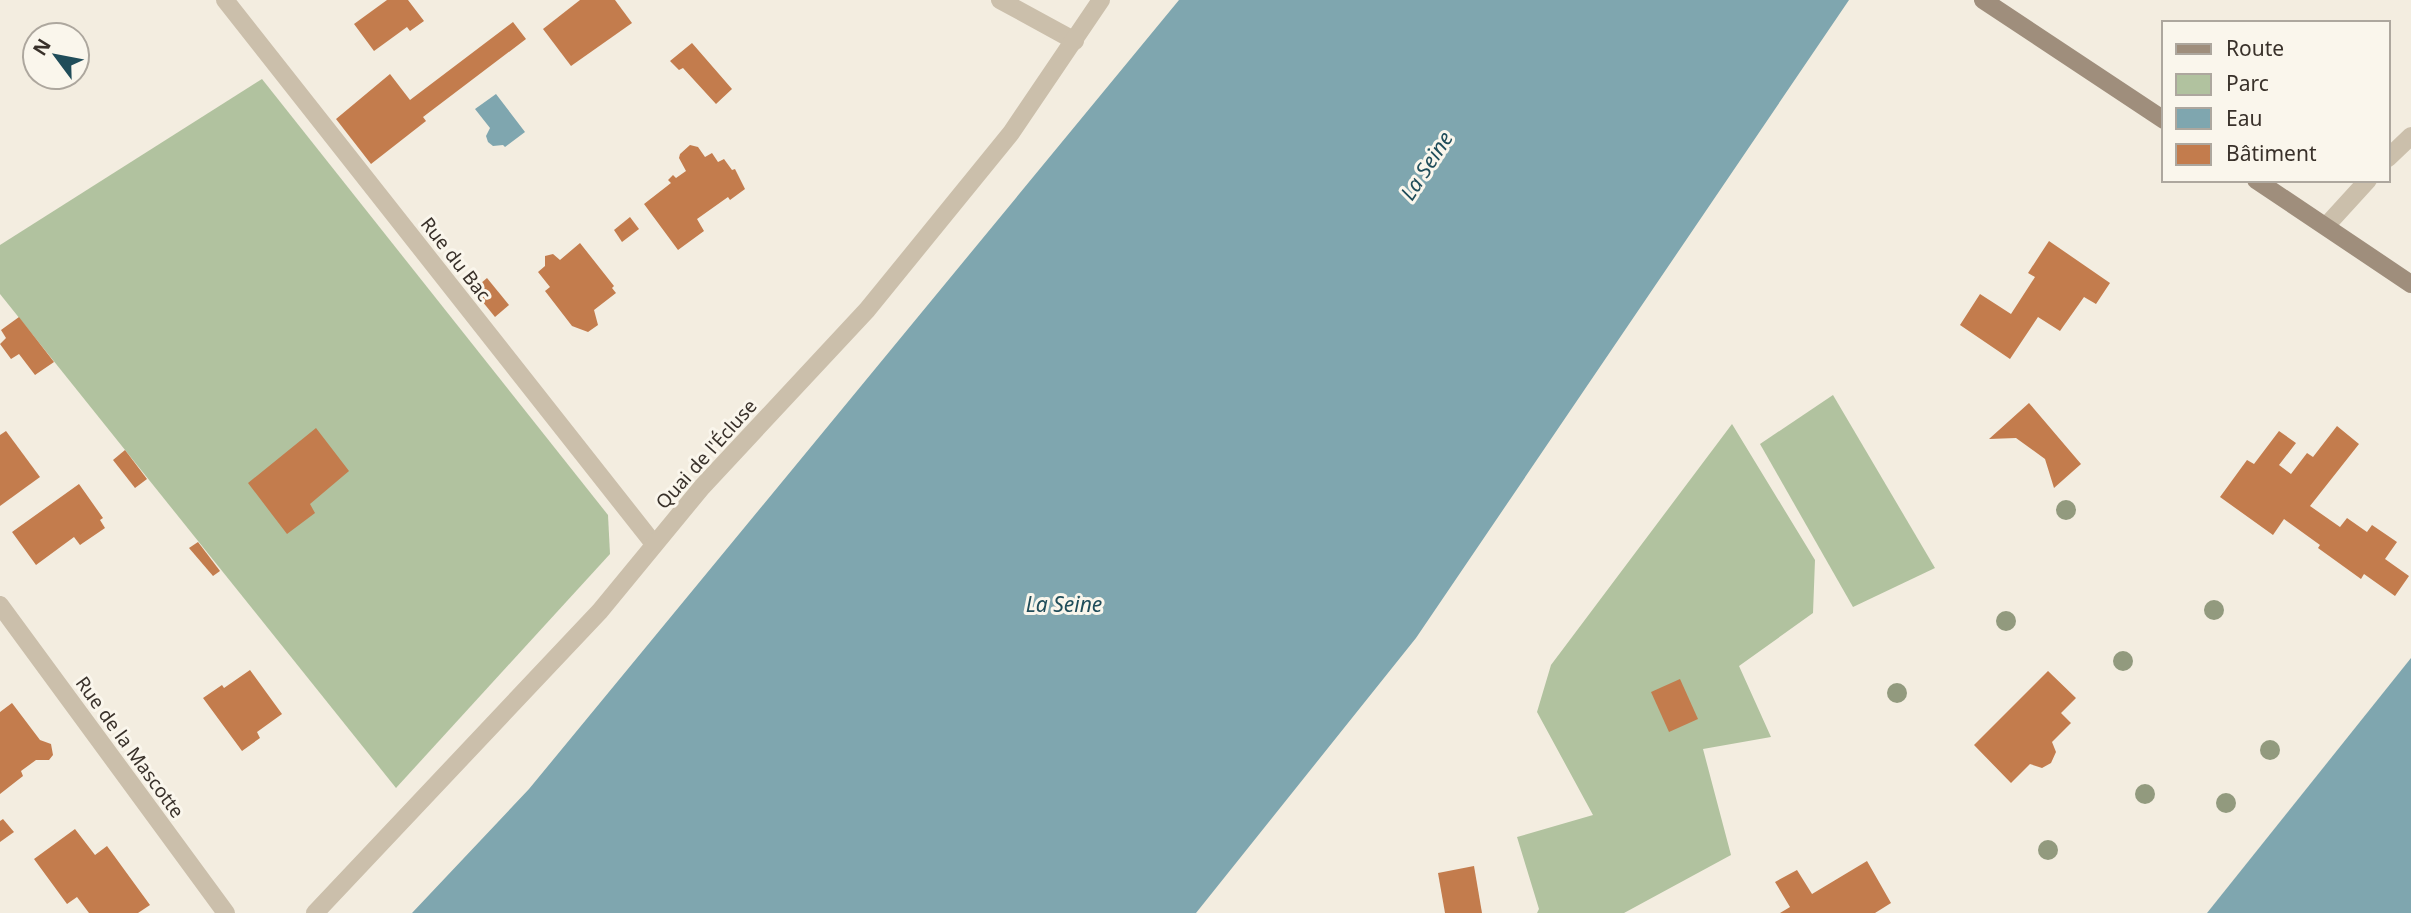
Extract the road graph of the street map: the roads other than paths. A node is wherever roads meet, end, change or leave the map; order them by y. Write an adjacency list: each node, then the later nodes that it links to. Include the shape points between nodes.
1 (225, 0): 13 (street, Rue du Bac)
2 (1000, 0): 5 (street)
3 (1101, 0): 5 (street, Quai de l'Écluse)
4 (1983, 0): 6 (main road)
5 (1075, 41): 13 (street, Quai de l'Écluse, via 1011,133 867,310)
6 (2162, 119)
7 (2411, 136): 8 (street)
8 (2390, 156)
9 (2259, 182): 11 (main road)
10 (2366, 182): 11 (street)
11 (2326, 226): 12 (main road)
12 (2411, 284)
13 (654, 544): 16 (street, Quai de l'Écluse, via 600,611)
14 (0, 605): 15 (street, Rue de la Mascotte)
15 (226, 913)
16 (315, 913)

